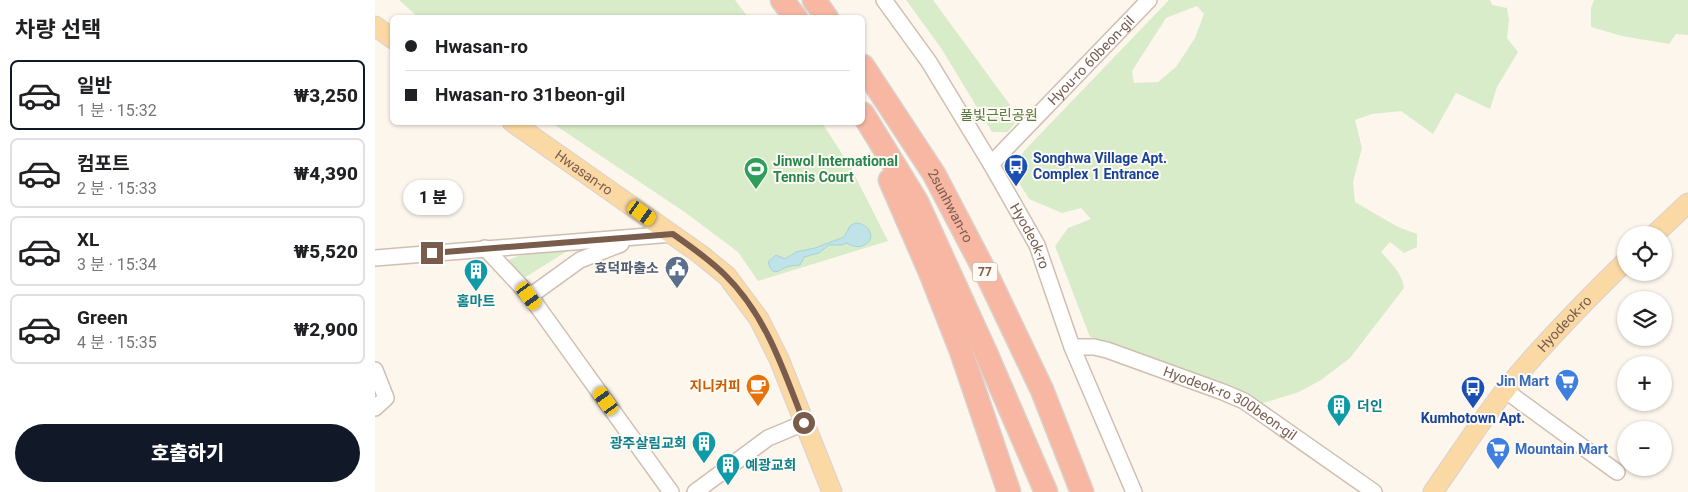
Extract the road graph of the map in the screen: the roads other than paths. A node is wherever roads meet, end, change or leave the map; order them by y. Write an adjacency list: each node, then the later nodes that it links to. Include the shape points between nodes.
1 (782, 0): 5 (highway)
2 (814, 0): 6 (highway)
3 (884, 0): 13 (street, Hyodeok-ro, via 929,62)
4 (1149, 0): 13 (street, Hyou-ro 60beon-gil)
5 (794, 15)
6 (825, 15)
7 (375, 26): 8 (main road)
8 (390, 37)
9 (865, 69): 35 (highway, 2sunhwan-ro / 77, via 934,174 986,273 1042,390)
10 (865, 117): 23 (highway, 2sunhwan-ro / 77, via 917,202)
11 (865, 123): 32 (highway, via 961,351)
12 (516, 125): 16 (main road, Hwasan-ro)
13 (991, 164): 22 (street, Hyodeok-ro, via 1037,245)
14 (1688, 203): 15 (main road)
15 (1664, 226)
16 (673, 234): 17 (street); 27 (main road, Hwasan-ro, via 727,276 749,304 768,336)
17 (641, 237): 18 (street); 21 (street, via 580,260)
18 (485, 248): 19 (street); 21 (street)
19 (375, 258)
20 (1617, 270): 25 (main road, Hyodeok-ro, via 1565,321)
21 (529, 296): 29 (street)
22 (1072, 347): 36 (street, Hyodeok-ro); 37 (street, Hyodeok-ro 300beon-gil, via 1107,350 1244,401)
23 (987, 353): 33 (highway); 34 (highway, 2sunhwan-ro / 77)
24 (375, 370): 26 (street, via 386,398)
25 (1505, 391): 28 (street); 38 (main road, Hyodeok-ro)
26 (375, 408)
27 (804, 423): 30 (street, via 768,438); 31 (main road, Hwasan-ro)
28 (1617, 472)
29 (671, 492)
30 (695, 492)
31 (833, 492)
32 (1009, 492)
33 (1031, 492)
34 (1046, 492)
35 (1082, 492)
36 (1134, 492)
37 (1374, 492)
38 (1433, 492)

